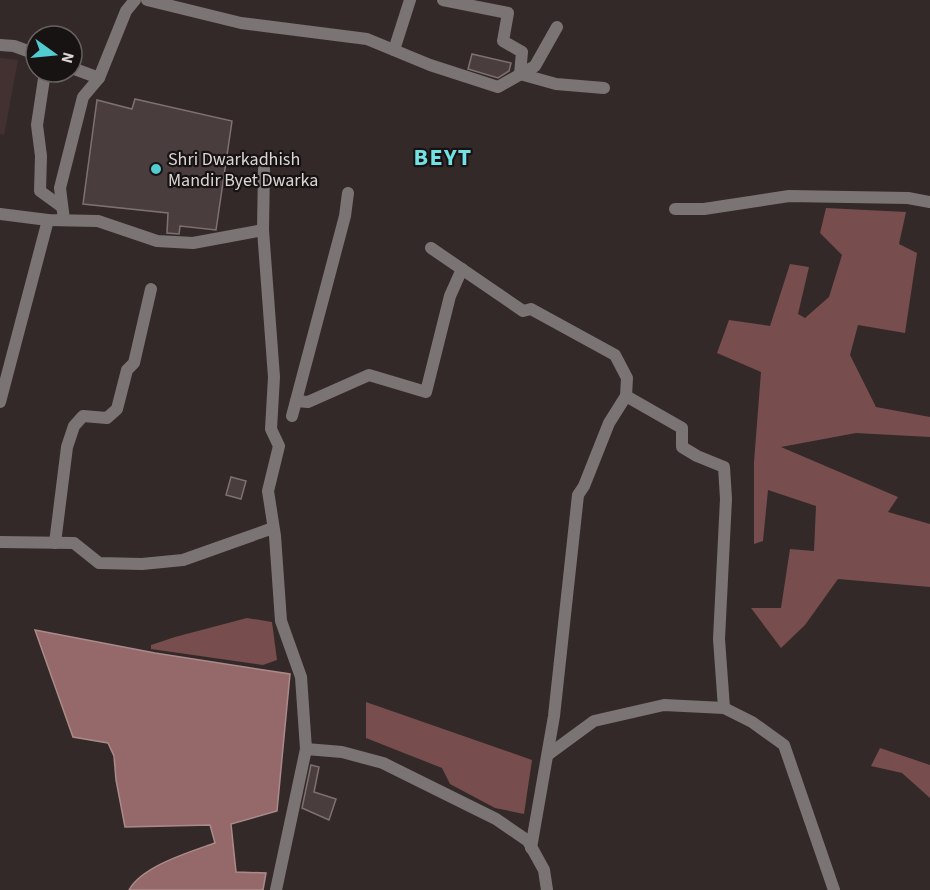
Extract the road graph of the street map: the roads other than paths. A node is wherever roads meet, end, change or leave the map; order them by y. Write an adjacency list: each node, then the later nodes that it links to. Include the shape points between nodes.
1 (135, 0): 11 (street, via 126,11)
2 (147, 0): 8 (street, via 242,23 367,39)
3 (410, 0): 8 (street)
4 (443, 0): 10 (street, via 508,13 504,41 522,52)
5 (556, 27): 10 (street, via 535,66)
6 (0, 45): 7 (street)
7 (24, 50)
8 (394, 50): 10 (street, via 498,87)
9 (84, 72): 11 (street)
10 (520, 74): 13 (street, via 556,84)
11 (99, 78): 18 (street, via 83,97 60,188)
12 (43, 84): 18 (street, via 37,125 40,192)
13 (604, 88)
14 (264, 169): 21 (street)
15 (348, 193): 26 (street)
16 (930, 202): 17 (street, via 908,198 789,196 704,209)
17 (675, 209)
18 (63, 213): 20 (street); 21 (street, via 157,241 193,243)
19 (0, 214): 20 (street)
20 (48, 220): 27 (street)
21 (263, 231): 29 (street, via 274,377 271,429 279,446 268,491)
22 (431, 248): 23 (street)
23 (462, 269): 25 (street, via 523,311 531,309 615,355 627,378); 26 (street, via 450,296 426,392 369,375 308,402)
24 (151, 289): 31 (street, via 134,363 127,370 117,409 107,418 83,416 74,426 67,447)
25 (626, 396): 32 (street, via 682,428 682,447 724,467 719,639); 34 (street, via 609,423 578,495)
26 (296, 401): 28 (street)
27 (0, 402)
28 (292, 416)
29 (273, 528): 31 (street, via 183,560 142,564 99,563 74,543); 33 (street, via 281,621 301,676)
30 (0, 542): 31 (street)
31 (55, 543)
32 (724, 708): 34 (street, via 664,705 594,721); 38 (street, via 784,745)
33 (306, 749): 35 (street, via 342,752 383,763 496,819 528,841); 36 (street)
34 (549, 754): 35 (street)
35 (531, 848): 37 (street, via 544,870)
36 (276, 890)
37 (547, 890)
38 (834, 890)

